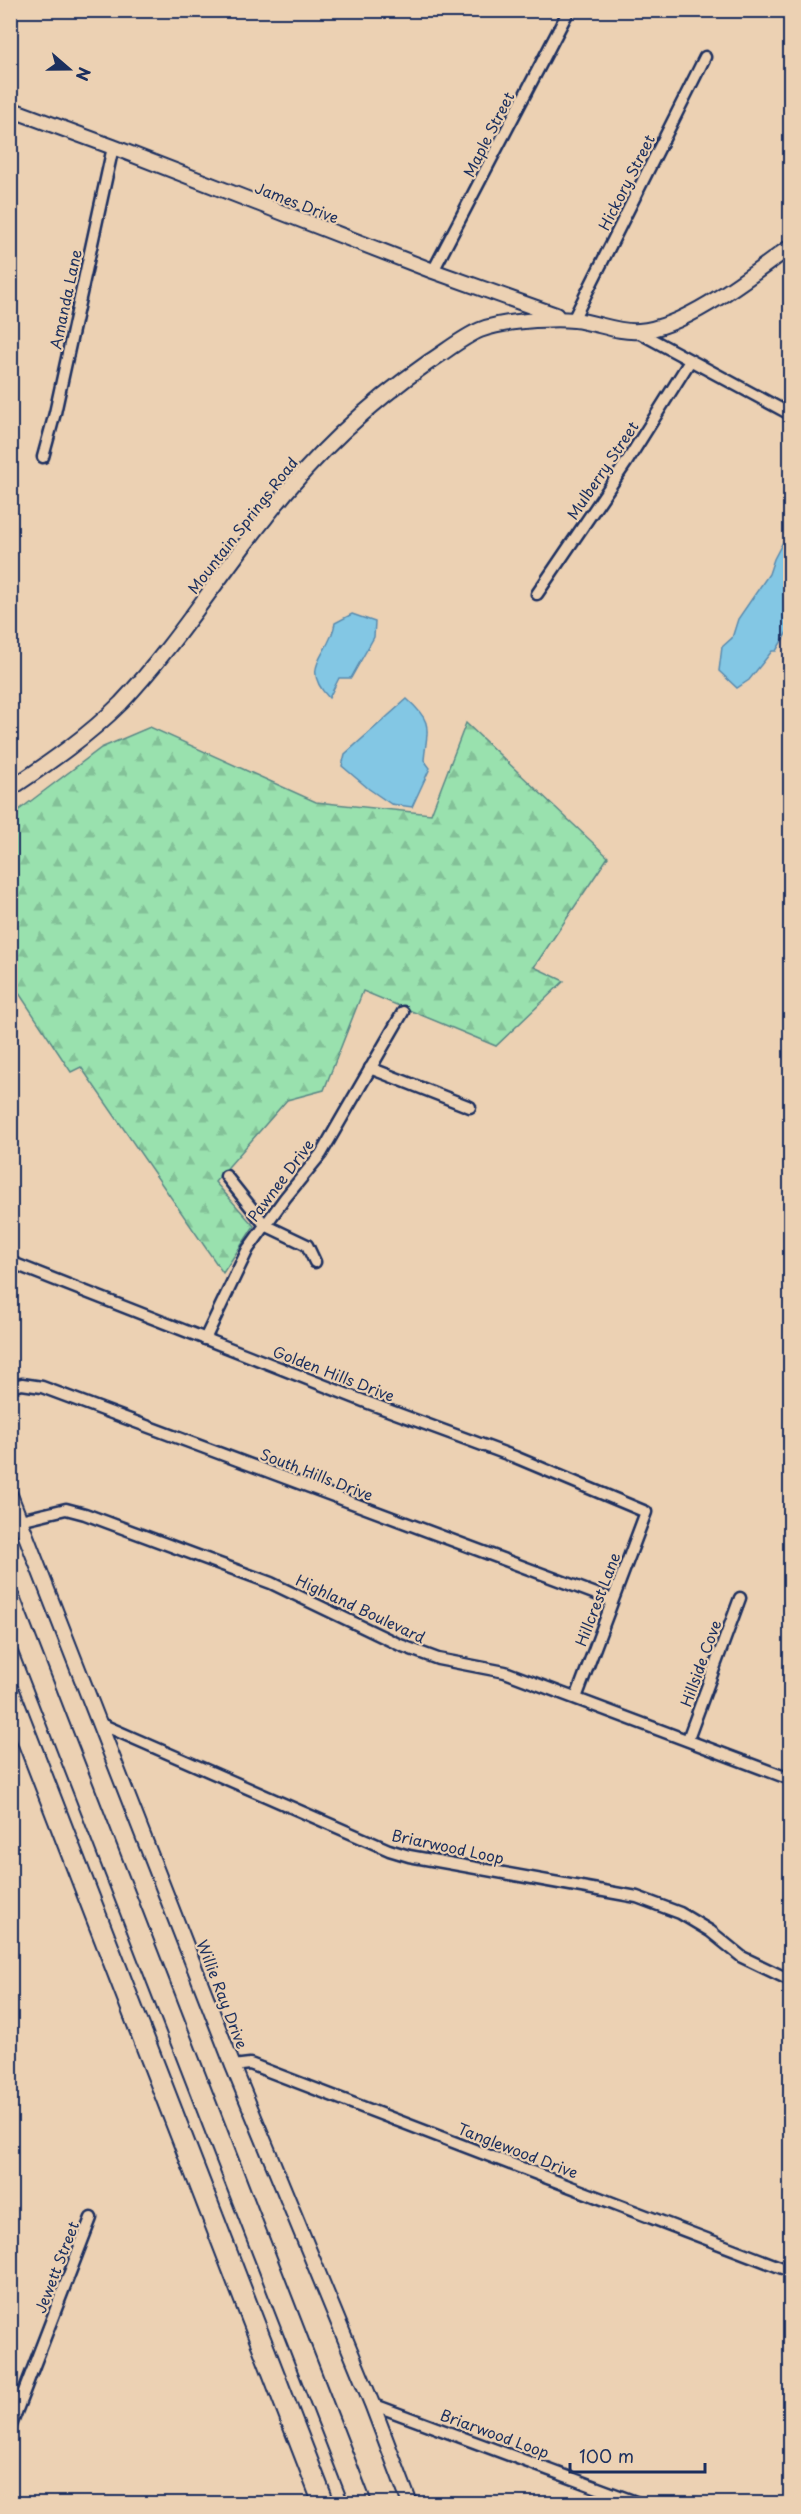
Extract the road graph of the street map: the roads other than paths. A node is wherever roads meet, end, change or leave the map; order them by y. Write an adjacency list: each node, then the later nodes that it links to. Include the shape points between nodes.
1 (569, 10): 6 (street, Maple Street)
2 (705, 57): 7 (street, Hickory Street)
3 (10, 109): 4 (street, James Drive)
4 (113, 147): 6 (street, James Drive); 11 (street, Amanda Lane)
5 (790, 247): 8 (street, Mountain Springs Road, via 729,292 668,324)
6 (433, 272): 7 (street, James Drive)
7 (573, 320): 8 (street, Mountain Springs Road); 13 (street, Mountain Springs Road, via 527,321 480,330 385,393 327,446 267,515 172,643 120,703 73,745)
8 (638, 332): 9 (street)
9 (690, 362): 10 (street); 12 (street, Mulberry Street)
10 (790, 414)
11 (43, 457)
12 (537, 594)
13 (10, 789)
14 (403, 1012): 15 (street, Pawnee Drive)
15 (370, 1068): 16 (street); 18 (street, Pawnee Drive, via 321,1154)
16 (470, 1107)
17 (226, 1176): 18 (street)
18 (265, 1225): 20 (street, via 307,1245); 21 (street, Pawnee Drive, via 243,1259)
19 (10, 1262): 21 (street, Golden Hills Drive)
20 (315, 1262)
21 (205, 1339): 24 (street, Golden Hills Drive, via 514,1456)
22 (10, 1387): 28 (street, South Hills Drive, via 42,1387)
23 (10, 1495): 25 (street, Willie Ray Drive)
24 (646, 1512): 28 (street, Hillcrest Lane)
25 (20, 1520): 30 (street, Highland Boulevard, via 66,1509 85,1514 271,1583 400,1645 438,1659 505,1672); 31 (street, Willie Ray Drive)
26 (740, 1598): 32 (street, Hillside Cove)
27 (10, 1600): 40 (highway)
28 (612, 1600): 30 (street, Hillcrest Lane)
29 (10, 1694): 41 (highway)
30 (576, 1698): 32 (street, Highland Boulevard)
31 (101, 1724): 34 (street, Briarwood Loop, via 389,1850 648,1901 680,1913 742,1957); 35 (street, Willie Ray Drive)
32 (688, 1739): 33 (street, Highland Boulevard)
33 (790, 1779)
34 (790, 1980)
35 (233, 2066): 37 (street, Tanglewood Drive, via 250,2064); 38 (street, Willie Ray Drive)
36 (91, 2217): 39 (street, Jewett Street)
37 (790, 2271)
38 (372, 2404): 44 (street, Willie Ray Drive); 45 (street, Briarwood Loop)
39 (10, 2428)
40 (344, 2460): 42 (highway); 43 (highway)
41 (324, 2504)
42 (361, 2504)
43 (369, 2504)
44 (410, 2504)
45 (641, 2504)

